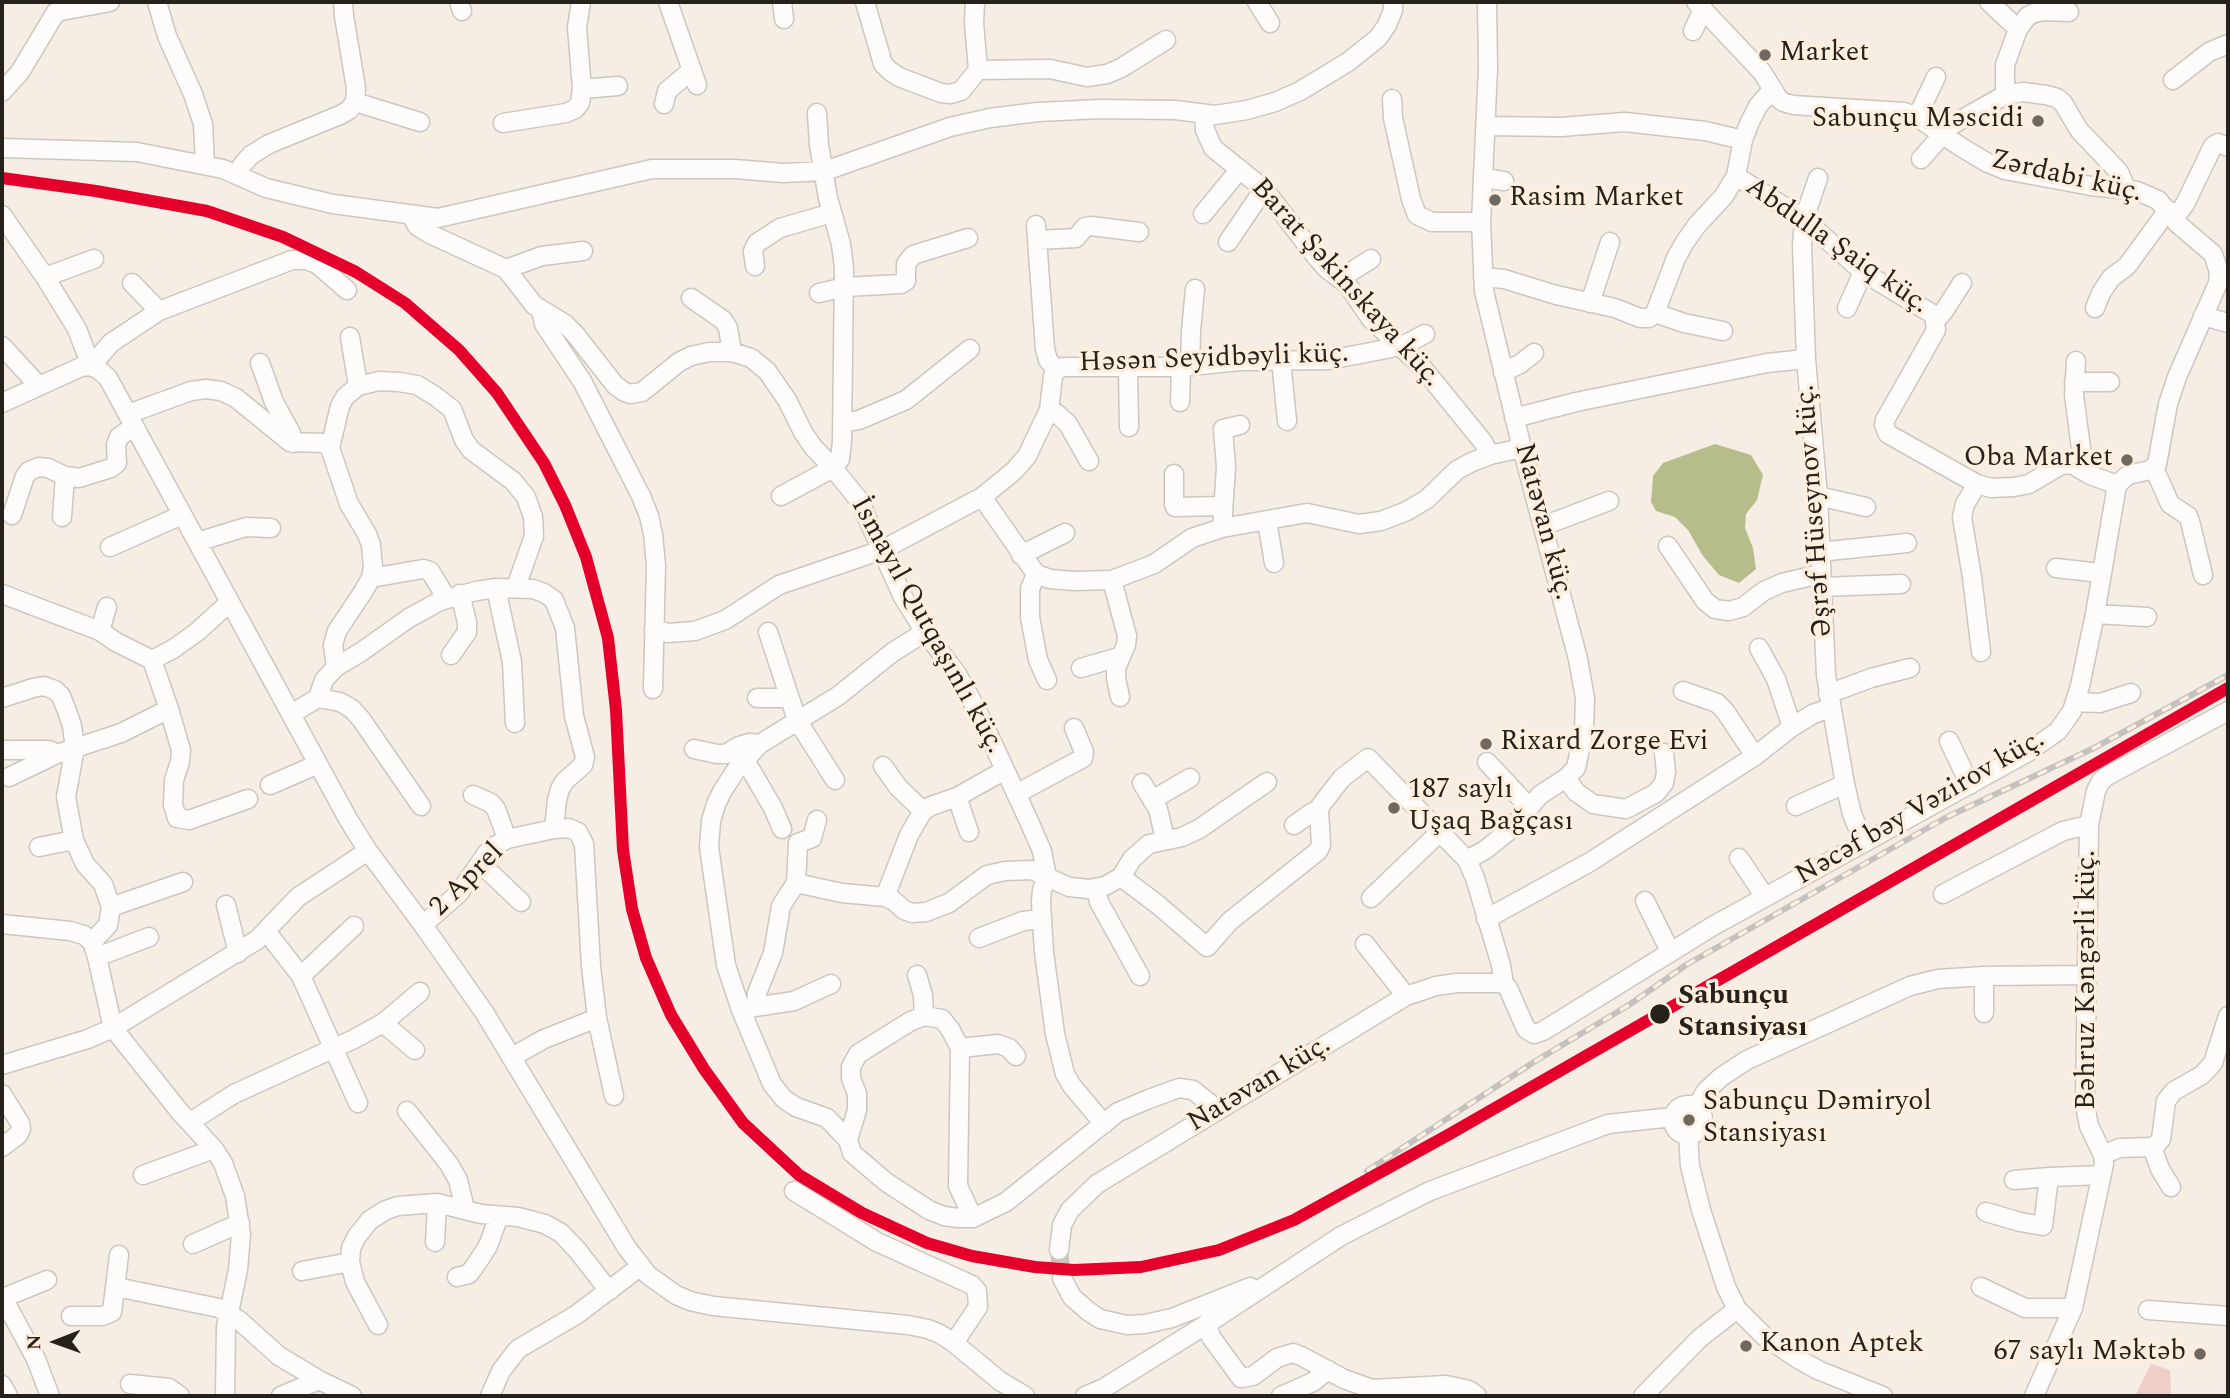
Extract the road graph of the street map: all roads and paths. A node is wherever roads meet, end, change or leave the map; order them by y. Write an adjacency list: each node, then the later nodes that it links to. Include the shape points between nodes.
1 (110, 2): 13 (street)
2 (157, 2): 44 (street, via 203,124)
3 (343, 2): 30 (street)
4 (582, 2): 24 (street, via 577,27)
5 (667, 2): 31 (street, via 694,78 667,91)
6 (865, 2): 26 (street, via 880,56 890,71 941,93)
7 (975, 2): 20 (street)
8 (1257, 2): 16 (street)
9 (1393, 2): 33 (street, via 1387,25 1371,46 1322,79 1275,102 1225,115)
10 (1487, 2): 38 (street, Natəvan küç.)
11 (1989, 2): 15 (street)
12 (1700, 6): 17 (street); 25 (street, Zərdabi küç.)
13 (55, 7): 27 (street, via 20,72)
14 (2069, 12): 15 (street)
15 (2023, 16): 28 (street, via 2005,65)
16 (1270, 23)
17 (1693, 31)
18 (1166, 40): 20 (street, via 1121,68 1096,76 1050,69)
19 (2228, 44): 22 (street, via 2209,52)
20 (978, 70): 26 (street)
21 (1936, 77): 34 (street)
22 (2173, 80)
23 (618, 86): 24 (street)
24 (582, 89): 36 (street, via 580,103 566,113)
25 (1773, 89): 34 (street, Zərdabi küç., via 1793,105 1887,110); 40 (street, via 1758,106)
26 (961, 91): 37 (street)
27 (2, 92)
28 (2006, 95): 39 (street); 52 (street, via 2024,92 2057,98 2079,130 2119,172)
29 (1391, 99): 60 (street, via 1418,215 1432,222)
30 (355, 102): 35 (street); 47 (street, via 340,115 260,150)
31 (664, 104)
32 (817, 113): 46 (street)
33 (1204, 115): 37 (street, via 1100,109); 45 (street, Barat Şəkinskaya küç., via 1213,148)
34 (1917, 117): 39 (street, Zərdabi küç.)
35 (420, 122)
36 (503, 122)
37 (971, 122): 46 (street)
38 (1486, 127): 40 (street, via 1625,122); 49 (street, Natəvan küç.)
39 (1943, 134): 43 (street); 52 (street, Zərdabi küç., via 2005,170)
40 (1743, 140): 48 (street)
41 (2228, 147): 58 (street, via 2213,146 2185,204)
42 (2, 148): 44 (street, via 138,152)
43 (1922, 159)
44 (205, 165): 47 (street)
45 (1240, 169): 53 (street, Barat Şəkinskaya küç.); 55 (street)
46 (825, 171): 54 (street); 57 (street, via 652,169 438,218)
47 (236, 175): 57 (street, via 266,188 333,204)
48 (1736, 176): 59 (street, Abdulla Şaiq küç.); 86 (street, Abdulla Şaiq küç., via 1685,242)
49 (1483, 178): 51 (street); 60 (street, Natəvan küç.)
50 (1818, 178): 59 (street, Əşrəf Hüseynov küç.)
51 (1504, 181)
52 (2126, 188): 58 (street, Zərdabi küç., via 2158,200)
53 (1264, 189): 63 (street); 73 (street, Barat Şəkinskaya küç., via 1318,259)
54 (832, 213): 68 (street, via 780,228 757,243); 76 (street, via 841,244)
55 (1203, 214)
56 (2, 215): 71 (street)
57 (411, 215): 69 (street, via 417,226 430,234)
58 (2171, 215): 83 (street, via 2112,278); 87 (street, Zərdabi küç., via 2218,263 2218,283)
59 (1804, 219): 70 (street, Abdulla Şaiq küç.); 98 (street, Əşrəf Hüseynov küç.)
60 (1481, 222): 72 (street, Natəvan küç.)
61 (1139, 232): 105 (street, via 1091,226 1076,238 1037,232 1045,349)
62 (968, 238): 76 (street, via 913,255 901,284)
63 (1227, 242)
64 (1610, 242): 81 (street)
65 (583, 251): 69 (street, via 542,256)
66 (94, 259): 71 (street)
67 (1371, 259): 73 (street)
68 (755, 266)
69 (506, 269): 84 (street)
70 (1863, 272): 82 (street); 88 (street, Abdulla Şaiq küç., via 1930,311)
71 (46, 277): 102 (street, via 77,329)
72 (1483, 277): 81 (street); 106 (street, Natəvan küç.)
73 (1341, 278): 93 (street, Barat Şəkinskaya küç., via 1371,319)
74 (132, 283): 85 (street)
75 (1962, 283): 88 (street)
76 (845, 287): 79 (street); 117 (street)
77 (1195, 289): 104 (street)
78 (347, 290): 85 (street, via 317,264 292,260)
79 (819, 293)
80 (691, 298): 95 (street, via 723,320)
81 (1590, 303): 86 (street, via 1640,318)
82 (1847, 308)
83 (2095, 308)
84 (541, 310): 95 (street, via 565,324 615,385 630,394 642,393 691,356); 170 (street, via 544,324 582,381 649,516 656,565)
85 (159, 311): 102 (street, via 111,343)
86 (1655, 313): 90 (street)
87 (2203, 316): 89 (street); 127 (street, via 2168,404)
88 (1936, 320): 130 (street, Abdulla Şaiq küç., via 1936,330 1884,425 1888,434)
89 (2228, 323)
90 (1723, 331)
91 (1425, 334): 93 (street, Həsən Seyidbəyli küç.)
92 (350, 338): 110 (street)
93 (1402, 346): 99 (street, Həsən Seyidbəyli küç., via 1329,360); 123 (street, Barat Şəkinskaya küç.)
94 (970, 349): 117 (street, via 906,400)
95 (732, 352): 126 (street, İsmayıl Qutqaşınlı küç., via 751,358 767,371 813,447)
96 (1534, 353): 106 (street)
97 (6, 355): 109 (street)
98 (1806, 359): 114 (street, via 1767,363); 133 (street, Əşrəf Hüseynov küç.)
99 (1281, 360): 104 (street, Həsən Seyidbəyli küç.); 116 (street)
100 (2076, 361): 107 (street)
101 (260, 363): 120 (street)
102 (91, 366): 109 (street); 115 (street, via 108,378)
103 (1128, 367): 104 (street, Həsən Seyidbəyli küç.); 105 (street, Həsən Seyidbəyli küç.); 119 (street)
104 (1186, 367): 111 (street)
105 (1057, 370): 113 (street, Həsən Seyidbəyli küç.)
106 (1503, 372): 114 (street, Natəvan küç.)
107 (2074, 382): 108 (street); 125 (street, via 2082,445)
108 (2110, 382)
109 (39, 386): 112 (street)
110 (358, 386): 121 (street, via 340,406); 162 (street, via 399,382 435,396 452,409 471,450 513,481 526,497 534,536)
111 (1180, 401)
112 (2, 403)
113 (1049, 410): 124 (street, via 1068,424); 134 (street, Həsən Seyidbəyli küç., via 1027,456)
114 (1514, 418): 122 (street, Natəvan küç.)
115 (131, 420): 120 (street, via 191,391 221,391); 129 (street, via 116,445 117,463 79,478); 139 (street)
116 (1287, 421)
117 (842, 423): 126 (street, via 840,459)
118 (1240, 425): 136 (street, via 1223,429)
119 (1129, 427)
120 (293, 443): 121 (street, via 324,443)
121 (330, 448): 158 (street, via 349,504 371,545)
122 (1522, 448): 123 (street); 142 (street, Natəvan küç.)
123 (1490, 455): 141 (street, via 1457,470 1427,499 1381,522 1359,524 1307,513)
124 (1089, 460)
125 (2080, 467): 130 (street, Abdulla Şaiq küç., via 2061,464 2035,481 2014,487); 131 (street)
126 (833, 468): 132 (street); 150 (street, İsmayıl Qutqaşınlı küç., via 859,500)
127 (2154, 468): 131 (street, via 2128,475); 157 (street, via 2170,504 2188,516)
128 (1174, 474): 136 (street, via 1175,507)
129 (65, 476): 138 (street, via 48,468 29,471); 140 (street)
130 (1978, 484): 175 (street, via 1962,517)
131 (2116, 485): 155 (street, Nəcəf bəy Vəzirov küç.)
132 (781, 496)
133 (1818, 496): 137 (street); 151 (street, Əşrəf Hüseynov küç.)
134 (982, 497): 150 (street, Həsən Seyidbəyli küç.); 152 (street)
135 (1609, 501): 142 (street)
136 (1222, 506): 144 (street)
137 (1867, 507)
138 (12, 515)
139 (182, 515): 146 (street); 149 (street)
140 (62, 517)
141 (1267, 521): 144 (street); 153 (street)
142 (1543, 526): 215 (street, Natəvan küç., via 1583,681 1579,762)
143 (271, 528): 146 (street, via 238,529)
144 (1222, 528): 159 (street, via 1192,538 1154,564)
145 (1065, 533): 152 (street)
146 (197, 542): 166 (street)
147 (1907, 543): 151 (street)
148 (1668, 546): 160 (street, via 1715,610 1743,607 1782,583)
149 (110, 547)
150 (882, 550): 170 (street, Həsən Seyidbəyli küç., via 779,585 725,620 695,631); 173 (street, İsmayıl Qutqaşınlı küç.)
151 (1819, 552): 160 (street, Əşrəf Hüseynov küç.)
152 (1021, 555): 156 (street)
153 (1274, 563)
154 (2056, 568): 155 (street)
155 (2101, 573): 168 (street, Nəcəf bəy Vəzirov küç.)
156 (1036, 574): 159 (street, via 1074,581); 182 (street, via 1030,589 1030,617)
157 (2203, 575)
158 (371, 578): 165 (street, via 423,569); 179 (street, via 337,631 333,645)
159 (1112, 580): 177 (street, via 1126,636)
160 (1821, 580): 161 (street); 191 (street, Əşrəf Hüseynov küç.)
161 (1901, 584)
162 (516, 587): 163 (street); 235 (street, via 533,589 554,600 568,644 574,716 585,757 560,789)
163 (496, 588): 165 (street); 197 (street, via 512,662)
164 (2, 594): 171 (street)
165 (454, 596): 176 (street, via 467,632); 179 (street, via 418,612)
166 (230, 602): 178 (street, via 197,632); 195 (street)
167 (107, 607): 171 (street)
168 (2095, 614): 169 (street); 192 (street, Nəcəf bəy Vəzirov küç.)
169 (2147, 617)
170 (654, 629): 183 (street)
171 (100, 631): 178 (street)
172 (768, 632): 190 (street)
173 (925, 632): 196 (street); 212 (street, İsmayıl Qutqaşınlı küç., via 957,674)
174 (1759, 648): 198 (street, via 1776,679)
175 (1981, 652)
176 (451, 655)
177 (1119, 657): 180 (street); 186 (street, via 1116,678)
178 (152, 660): 193 (street)
179 (336, 667): 188 (street, via 324,680)
180 (1081, 668)
181 (1910, 668): 191 (street, via 1871,678)
182 (1047, 680)
183 (653, 689)
184 (1683, 691): 207 (street, via 1717,703)
185 (2131, 693): 192 (street, via 2100,703)
186 (1120, 697)
187 (2, 698): 202 (street, via 44,686 55,690 67,711)
188 (318, 698): 195 (street); 227 (street, via 352,709)
189 (757, 698): 190 (street)
190 (788, 698): 196 (street)
191 (1829, 701): 198 (street); 219 (street, Əşrəf Hüseynov küç.)
192 (2076, 702): 221 (street, Nəcəf bəy Vəzirov küç., via 2067,720 2046,741)
193 (169, 709): 202 (street, via 121,733); 225 (street, via 181,750 174,780 177,818 189,820)
194 (2228, 711): 234 (street, Bəhruz Kəngərli küç., via 2107,776 2096,791)
195 (291, 714): 210 (street)
196 (797, 720): 201 (street); 216 (street)
197 (515, 723)
198 (1792, 727): 207 (street)
199 (1074, 728): 222 (street, via 1083,758)
200 (1949, 740): 221 (street)
201 (760, 744): 203 (street, via 749,743 726,754); 208 (street)
202 (75, 748): 206 (street); 241 (street, via 66,797)
203 (694, 749)
204 (6, 750): 206 (street)
205 (1664, 753): 215 (street, via 1664,783 1656,793 1626,809 1593,804)
206 (57, 754): 213 (street)
207 (1755, 756): 262 (street, via 1590,862)
208 (745, 760): 236 (street); 282 (street, via 719,797 709,847 726,965)
209 (1488, 762): 229 (street)
210 (316, 765): 220 (street); 244 (street)
211 (883, 765): 231 (street)
212 (1005, 770): 222 (street, İsmayıl Qutqaşınlı küç.); 224 (street)
213 (9, 777)
214 (1190, 778): 226 (street)
215 (1566, 778): 229 (street, Natəvan küç.)
216 (835, 779)
217 (1268, 782): 240 (street, via 1199,829)
218 (1142, 783): 226 (street)
219 (1845, 784): 228 (street); 242 (street, Əşrəf Hüseynov küç.)
220 (270, 785)
221 (1970, 785): 242 (street, Nəcəf bəy Vəzirov küç.)
222 (1016, 794): 248 (street, İsmayıl Qutqaşınlı küç., via 1042,851)
223 (473, 795): 239 (street, via 496,809)
224 (957, 797): 231 (street); 238 (street)
225 (248, 799)
226 (1152, 800): 240 (street)
227 (421, 806)
228 (1796, 806)
229 (1529, 807): 246 (street, Natəvan küç., via 1510,830)
230 (1319, 810): 233 (street); 237 (street, via 1342,778 1368,758); 249 (street, via 1318,851 1230,921 1207,947)
231 (923, 811): 254 (street)
232 (817, 820): 251 (street, via 812,838 798,843)
233 (1294, 825)
234 (2089, 825): 253 (street, via 2063,831); 274 (street, Bəhruz Kəngərli küç.)
235 (554, 829): 239 (street, 2 Aprel); 286 (street, via 578,832 584,844)
236 (782, 829)
237 (1441, 831): 246 (street); 256 (street)
238 (969, 832)
239 (507, 839): 247 (street, 2 Aprel)
240 (1165, 839): 249 (street, via 1149,844)
241 (74, 840): 243 (street); 260 (street, via 85,864 103,884)
242 (1864, 843): 255 (street, Nəcəf bəy Vəzirov küç.)
243 (39, 847)
244 (368, 851): 264 (street); 266 (street, via 298,897)
245 (1739, 858): 255 (street)
246 (1467, 860): 262 (street)
247 (480, 863): 258 (street); 264 (street, 2 Aprel, via 458,893)
248 (1047, 877): 252 (street, via 1069,887); 254 (street, via 1032,870 987,875 949,903 926,912 904,910); 261 (street)
249 (1121, 877): 252 (street)
250 (183, 882): 260 (street)
251 (796, 883): 254 (street); 282 (street, via 781,906 773,953)
252 (1096, 888): 276 (street, via 1099,902)
253 (1943, 894)
254 (885, 897)
255 (1765, 897): 271 (street, Nəcəf bəy Vəzirov küç.)
256 (1371, 898)
257 (1645, 901): 271 (street)
258 (521, 902)
259 (226, 905): 272 (street)
260 (111, 907): 270 (street, via 108,925)
261 (1042, 919): 268 (street, via 1008,925); 303 (street, via 1055,1034 1065,1074)
262 (1486, 919): 279 (street)
263 (2, 924): 270 (street, via 70,930 84,935)
264 (423, 925): 293 (street)
265 (354, 926): 275 (street)
266 (266, 931): 272 (street); 275 (street)
267 (149, 937): 270 (street)
268 (979, 938)
269 (1365, 944): 281 (street)
270 (95, 949): 288 (street)
271 (1670, 951): 279 (street, Nəcəf bəy Vəzirov küç., via 1534,1034 1526,1029)
272 (238, 953): 288 (street)
273 (917, 975): 284 (street)
274 (2087, 975): 277 (street); 309 (street, Bəhruz Kəngərli küç., via 2085,1105)
275 (301, 976): 289 (street)
276 (1140, 976)
277 (1984, 976): 283 (street); 298 (street, via 1925,981 1875,1000 1747,1060 1721,1077)
278 (831, 984): 282 (street, via 794,1001)
279 (1504, 984): 281 (street, Natəvan küç., via 1457,983)
280 (419, 992): 287 (street)
281 (1406, 996): 299 (street, Natəvan küç.)
282 (748, 1008): 305 (street, via 772,1084 796,1107 827,1118)
283 (1984, 1013)
284 (924, 1016): 290 (street, via 942,1019); 305 (street, via 858,1054 851,1067 857,1110)
285 (2228, 1016): 307 (street, via 2213,1063 2166,1101 2161,1139)
286 (597, 1018): 293 (street); 296 (street)
287 (383, 1023): 289 (street); 291 (street)
288 (113, 1028): 294 (street); 302 (street)
289 (334, 1048): 297 (street); 302 (street, via 234,1094)
290 (960, 1048): 292 (street, via 998,1044); 320 (street, via 958,1186)
291 (415, 1050)
292 (1016, 1056)
293 (512, 1057): 327 (street)
294 (2, 1065)
295 (2, 1094): 306 (street, via 21,1129)
296 (614, 1096)
297 (358, 1103)
298 (1696, 1107): 301 (street, via 1680,1107); 304 (street, via 1703,1125)
299 (1218, 1110): 303 (street, via 1193,1090 1180,1088 1118,1112); 324 (street, Natəvan küç., via 1097,1184 1070,1210 1062,1225)
300 (407, 1111): 317 (street, via 449,1164)
301 (1673, 1117): 304 (street, via 1676,1129); 329 (street, via 1608,1124 1430,1191 1341,1236)
302 (190, 1122): 308 (street)
303 (1104, 1124): 320 (street, via 1006,1202)
304 (1688, 1136): 339 (street, via 1701,1210)
305 (848, 1140): 320 (street, via 852,1153 866,1167 929,1210)
306 (2, 1147)
307 (2152, 1147): 309 (street); 314 (street)
308 (214, 1149): 310 (street); 321 (street, via 228,1174)
309 (2103, 1154): 311 (street, Bəhruz Kəngərli küç.)
310 (143, 1175)
311 (2102, 1175): 312 (street); 338 (street, Bəhruz Kəngərli küç.)
312 (2049, 1177): 313 (street); 318 (street, via 2043,1226)
313 (2014, 1180)
314 (2171, 1187)
315 (794, 1191): 346 (street, via 877,1242 972,1284 978,1307)
316 (437, 1203): 317 (street); 322 (street); 326 (street, via 398,1206 370,1220 357,1236)
317 (464, 1209): 319 (street)
318 (1986, 1212)
319 (499, 1216): 330 (street, via 477,1264 469,1274); 335 (street, via 545,1224 561,1233)
320 (973, 1218)
321 (240, 1223): 323 (street); 341 (street)
322 (435, 1242)
323 (193, 1244)
324 (1059, 1250)
325 (119, 1255): 333 (street)
326 (349, 1262): 328 (street); 345 (street)
327 (640, 1266): 335 (street); 346 (street, via 663,1287 690,1301 908,1325)
328 (302, 1271)
329 (1283, 1274): 336 (street); 344 (street)
330 (457, 1278)
331 (1062, 1278): 336 (street, via 1078,1304 1113,1323 1145,1324)
332 (47, 1280): 337 (street)
333 (116, 1287): 341 (street); 342 (street, via 108,1315)
334 (1981, 1287): 338 (street, via 2025,1308)
335 (609, 1291): 357 (street, via 518,1349)
336 (1214, 1302): 344 (street, via 1215,1312)
337 (4, 1306): 352 (street, via 36,1359)
338 (2073, 1308): 364 (street, Bəhruz Kəngərli küç.)
339 (1737, 1309): 362 (street, via 1700,1338); 363 (street, via 1764,1336 1798,1359)
340 (2148, 1310): 343 (street)
341 (229, 1313): 348 (street, via 279,1356); 354 (street)
342 (71, 1316)
343 (2228, 1316)
344 (1207, 1324): 347 (street, via 1216,1347 1241,1378 1293,1353); 359 (street)
345 (378, 1325)
346 (954, 1343): 358 (street)
347 (1328, 1370): 360 (street); 361 (street, via 1372,1389 1446,1385)
348 (319, 1380): 355 (street); 356 (street)
349 (130, 1384): 353 (street, via 161,1386)
350 (2, 1385): 351 (street)
351 (8, 1396)
352 (50, 1396)
353 (180, 1396)
354 (225, 1396)
355 (281, 1396)
356 (352, 1396)
357 (490, 1396)
358 (1025, 1396)
359 (1085, 1396)
360 (1281, 1396)
361 (1477, 1396)
362 (1643, 1396)
363 (1883, 1396)
364 (2034, 1396)

